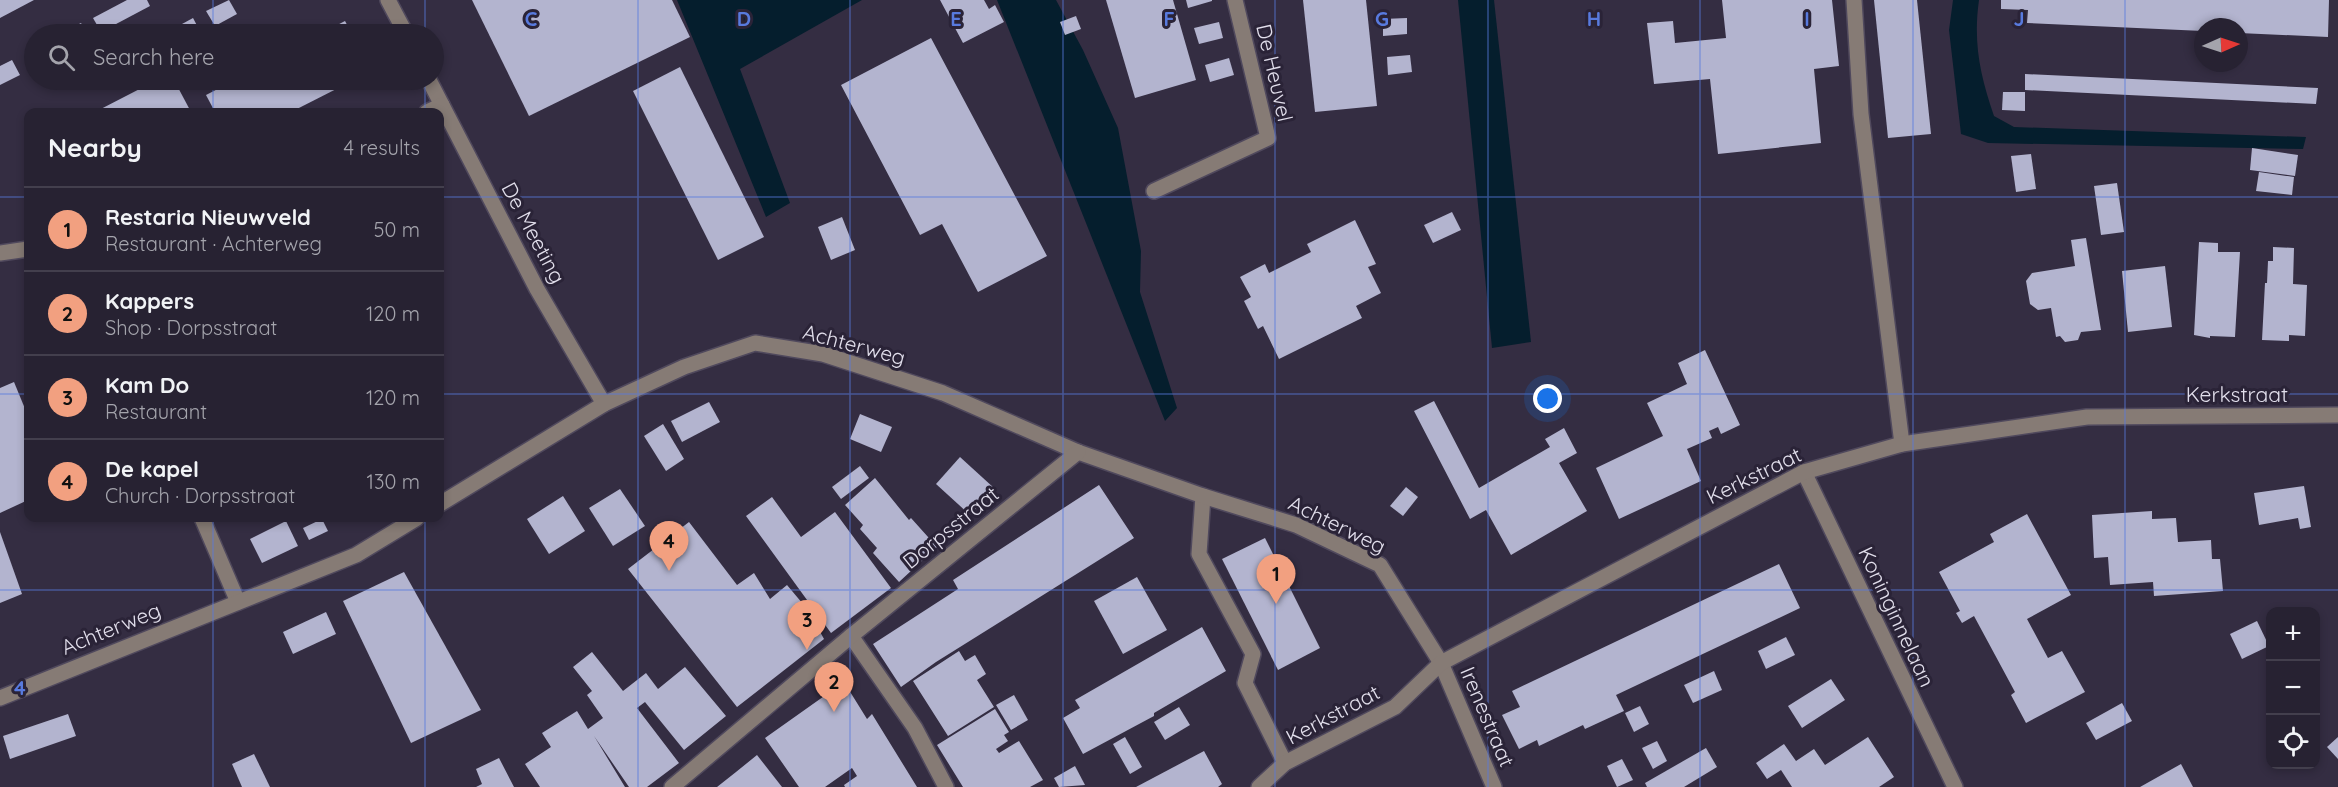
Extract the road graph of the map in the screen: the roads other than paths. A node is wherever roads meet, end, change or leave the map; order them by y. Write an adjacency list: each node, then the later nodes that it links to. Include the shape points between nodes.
1 (388, 0): 4 (street)
2 (1235, 0): 10 (street, De Heuvel, via 1268,138)
3 (1854, 0): 15 (street, via 1861,114)
4 (401, 24)
5 (434, 90): 6 (street, De Meeting)
6 (442, 105): 7 (street); 8 (street, De Meeting)
7 (436, 108)
8 (444, 108)
9 (444, 109): 13 (street, De Meeting, via 537,289)
10 (1154, 191)
11 (24, 250): 12 (street)
12 (0, 253)
13 (604, 404): 16 (street, Achterweg, via 684,367 754,343 824,354 943,393); 19 (street, Achterweg)
14 (2338, 416): 15 (street, Kerkstraat, via 2088,417)
15 (1902, 444): 17 (street, Kerkstraat)
16 (1078, 452): 18 (street, Achterweg); 23 (street, Dorpsstraat)
17 (1804, 472): 24 (street, Kerkstraat); 27 (street, Koninginnelaan)
18 (1203, 496): 24 (street, Achterweg, via 1296,525 1380,565); 26 (street, via 1199,554 1253,654 1245,682)
19 (444, 502)
20 (204, 522): 22 (street)
21 (410, 522): 22 (street, Achterweg, via 356,555)
22 (238, 602): 25 (street, Achterweg)
23 (851, 636): 28 (street, Dorpsstraat); 29 (street, via 915,728)
24 (1441, 663): 26 (street, Kerkstraat, via 1395,707); 31 (street, Irenestraat)
25 (0, 698)
26 (1286, 763): 30 (street, Kerkstraat)
27 (1949, 785)
28 (672, 787)
29 (946, 787)
30 (1258, 787)
31 (1494, 787)

